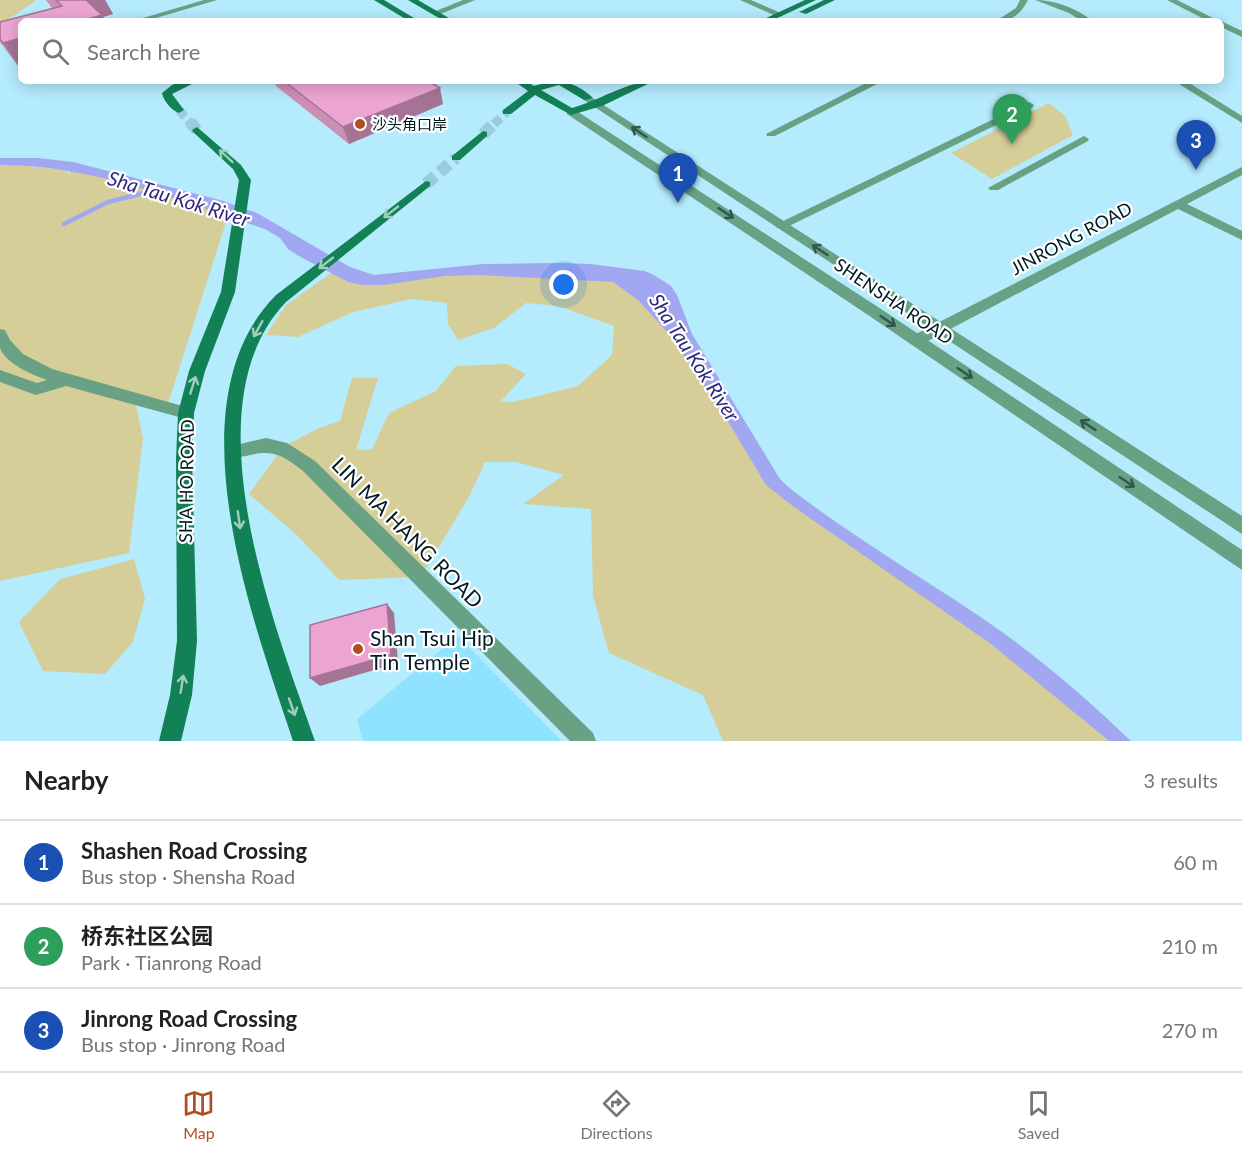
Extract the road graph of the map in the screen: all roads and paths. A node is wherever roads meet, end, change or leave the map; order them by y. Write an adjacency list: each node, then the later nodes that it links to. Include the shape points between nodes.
1 (213, 0): 13 (street)
2 (378, 0): 14 (main road)
3 (412, 0): 12 (main road)
4 (471, 0): 12 (street)
5 (744, 0): 16 (street)
6 (812, 0): 16 (main road)
7 (831, 0): 16 (main road)
8 (1024, 0): 17 (street, via 1019,10)
9 (1039, 0): 18 (street)
10 (1201, 0): 11 (street)
11 (1175, 2): 19 (street)
12 (432, 16): 15 (main road)
13 (148, 18)
14 (410, 18)
15 (439, 18)
16 (781, 18)
17 (1005, 18)
18 (1083, 18)
19 (1209, 18)
20 (1224, 25): 21 (street)
21 (1242, 34)
22 (184, 84): 33 (main road, via 167,93)
23 (524, 84): 30 (main road, SHENSHA ROAD)
24 (548, 84): 30 (main road)
25 (564, 84): 31 (main road, SHENSHA ROAD)
26 (623, 84): 31 (main road)
27 (641, 84): 31 (main road)
28 (872, 84): 39 (street)
29 (1184, 84): 36 (street)
30 (535, 90): 34 (main road); 35 (main road, SHENSHA ROAD)
31 (593, 101): 35 (main road); 46 (street, SHENSHA ROAD, one-way to 31)
32 (1029, 105): 46 (street)
33 (179, 110)
34 (507, 112)
35 (571, 112): 50 (street, SHENSHA ROAD, one-way to 50)
36 (1242, 120)
37 (197, 130): 53 (main road, SHA HO ROAD, one-way to 37, via 197,371 228,292 245,187 237,166)
38 (483, 134): 41 (main road)
39 (771, 134)
40 (1084, 139): 44 (street)
41 (456, 158)
42 (1242, 170): 45 (street, JINRONG ROAD)
43 (426, 184): 54 (main road, one-way to 54, via 296,286 266,315 245,357 235,400)
44 (994, 188)
45 (1178, 204): 47 (street); 48 (street, JINRONG ROAD)
46 (781, 225): 48 (street, SHENSHA ROAD, one-way to 46)
47 (1242, 236)
48 (940, 327): 50 (street, JINRONG ROAD); 55 (street, SHENSHA ROAD, one-way to 48)
49 (0, 334): 52 (street, via 10,351 42,373)
50 (917, 340): 56 (street, SHENSHA ROAD, one-way to 56)
51 (0, 376): 52 (street, via 36,389)
52 (66, 380): 53 (street)
53 (186, 413): 57 (main road, SHA HO ROAD, one-way to 53, via 187,641)
54 (233, 452): 58 (main road, one-way to 58, via 240,527 250,573); 59 (street, LIN MA HANG ROAD, via 268,444 283,447 309,465)
55 (1242, 526)
56 (1242, 561)
57 (170, 741)
58 (304, 741)
59 (585, 741)

